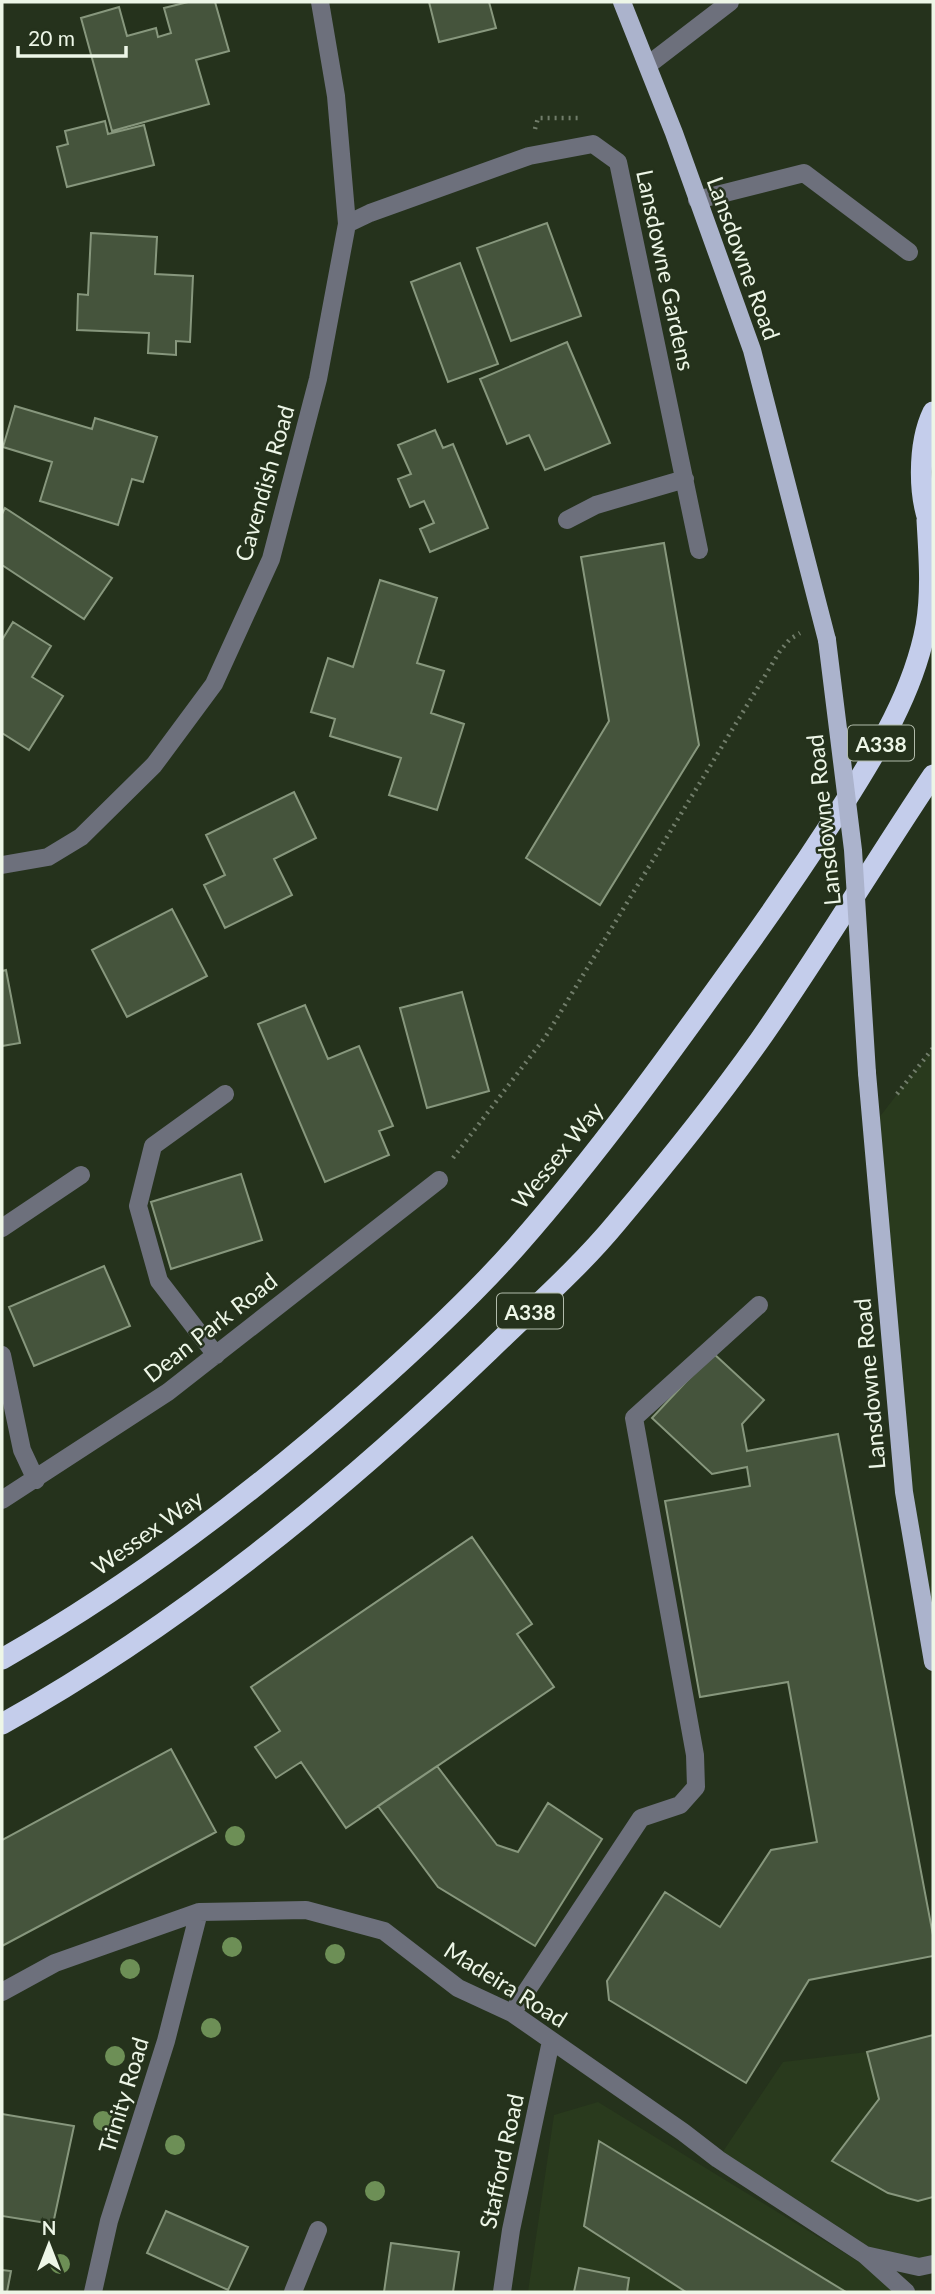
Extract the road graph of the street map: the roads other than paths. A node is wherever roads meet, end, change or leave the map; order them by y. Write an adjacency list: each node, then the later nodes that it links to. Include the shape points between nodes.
1 (320, 2): 6 (street, Cavendish Road, via 335,96)
2 (622, 2): 4 (main road, Lansdowne Road)
3 (730, 2): 4 (street)
4 (648, 65): 5 (main road, Lansdowne Road)
5 (697, 200): 7 (street, via 804,173); 25 (main road, Lansdowne Road, bridge, via 752,350 827,640 853,850 871,1128 904,1492)
6 (347, 224): 9 (street, Lansdowne Gardens, via 529,156 593,144 618,162); 14 (street, Cavendish Road, via 318,379 271,559 214,684 154,765 81,837 48,857)
7 (909, 252)
8 (933, 412): 11 (highway, Wessex Way, via 920,471)
9 (685, 479): 10 (street, via 596,505); 12 (street, Lansdowne Gardens)
10 (568, 520)
11 (930, 525): 24 (highway, Wessex Way / A338, via 926,625 913,675 876,752 799,873 596,1151 516,1247 446,1321 312,1441 198,1530)
12 (699, 550)
13 (933, 775): 26 (highway, A338, via 758,1043 616,1224 552,1290 360,1469 264,1548 152,1631)
14 (2, 865)
15 (225, 1094): 21 (street, via 153,1146 138,1206 159,1281)
16 (81, 1175): 18 (street)
17 (439, 1180): 21 (street, Dean Park Road)
18 (2, 1228)
19 (759, 1305): 29 (street, via 634,1418 695,1755 696,1787 680,1805 641,1818)
20 (2, 1355): 22 (street, via 22,1450)
21 (216, 1355): 22 (street, Dean Park Road)
22 (36, 1480): 23 (street, Dean Park Road)
23 (2, 1500)
24 (2, 1658)
25 (933, 1662)
26 (2, 1724)
27 (199, 1912): 28 (street, Madeira Road, via 55,1963); 29 (street, Madeira Road, via 306,1910 384,1931 458,1988); 34 (street, Trinity Road, via 166,2041 109,2221)
28 (2, 1992)
29 (512, 2013): 30 (street, Madeira Road)
30 (551, 2040): 32 (street, Madeira Road, via 718,2159); 36 (street, Stafford Road)
31 (318, 2230): 35 (street)
32 (865, 2255): 33 (street, Madeira Road, via 919,2267); 37 (street, Madeira Road)
33 (933, 2264)
34 (95, 2292)
35 (293, 2292)
36 (502, 2292)
37 (906, 2292)

